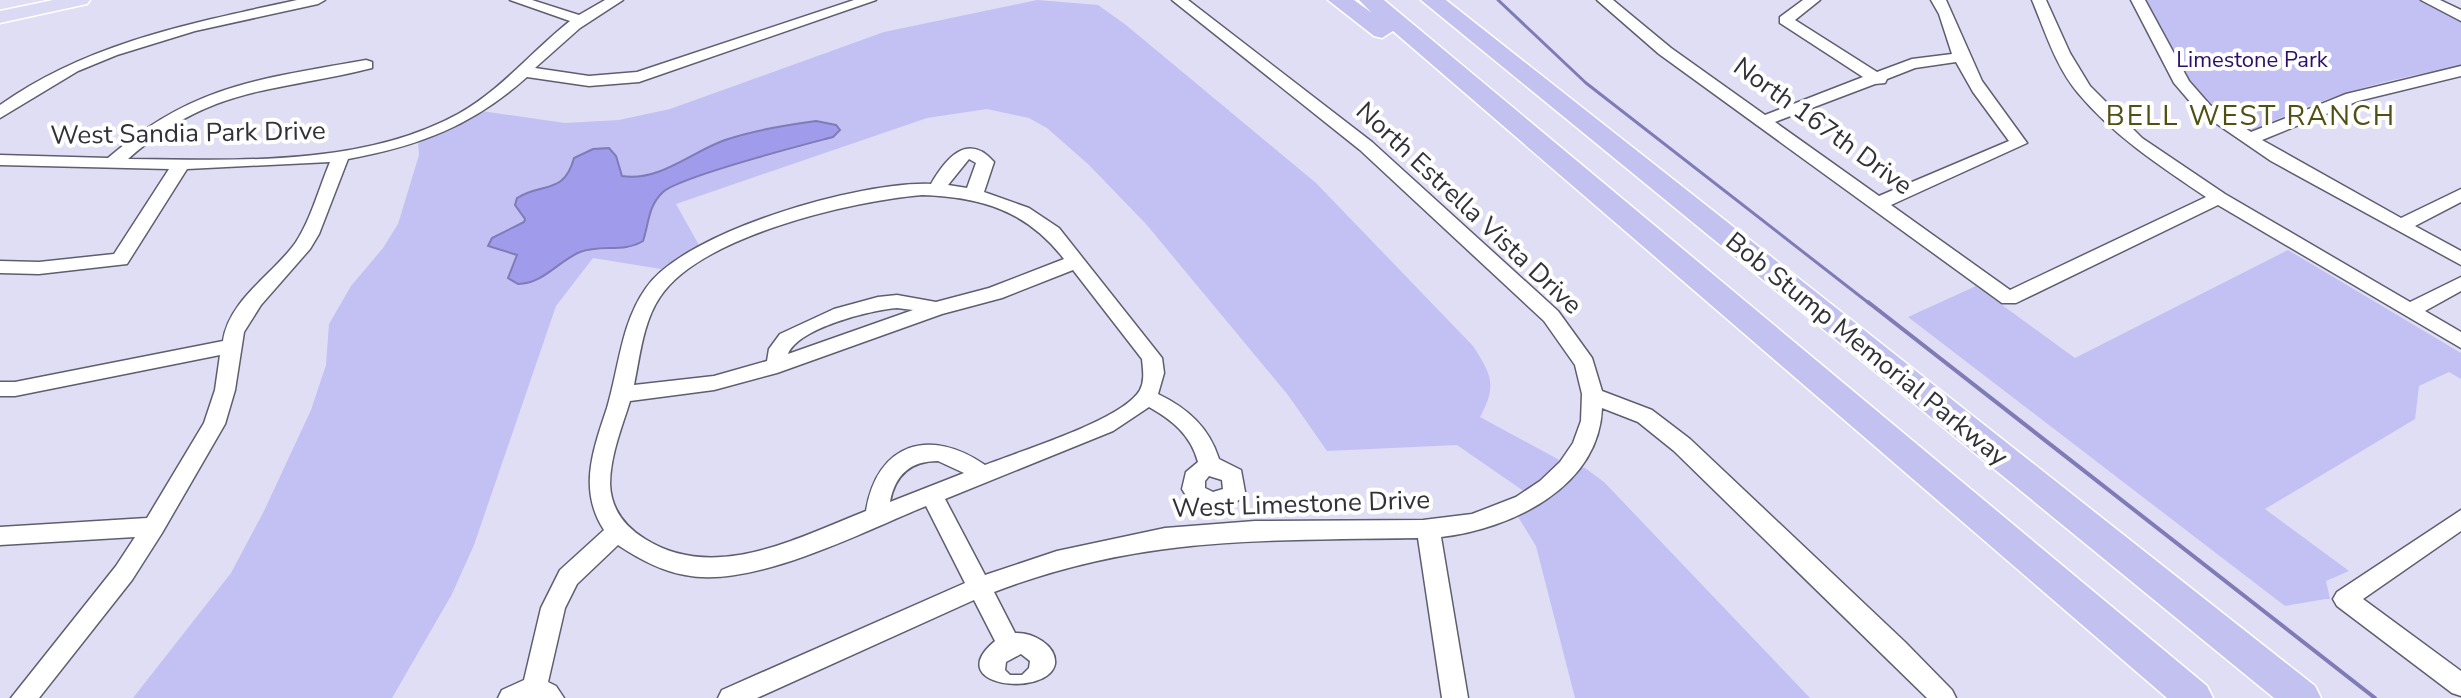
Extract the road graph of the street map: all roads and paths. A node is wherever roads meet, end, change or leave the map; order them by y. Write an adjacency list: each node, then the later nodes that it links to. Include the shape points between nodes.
1 (26, 0): 18 (main road)
2 (80, 0): 20 (main road)
3 (318, 0): 28 (street, via 115,49 52,78)
4 (517, 0): 21 (street)
5 (616, 0): 21 (street, West Sandia Park Drive)
6 (869, 0): 24 (street, via 639,77 589,81)
7 (1179, 0): 51 (street, North Estrella Vista Drive, via 1376,154 1551,316 1574,345)
8 (1339, 0): 27 (highway, via 1432,68)
9 (1370, 0): 27 (highway, Bob Stump Memorial Parkway)
10 (1432, 0): 44 (highway, Bob Stump Memorial Parkway)
11 (1458, 0): 44 (highway, via 1722,221)
12 (1604, 0): 29 (street, North 167th Drive)
13 (1813, 0): 26 (street, via 1785,20)
14 (1938, 0): 22 (street, via 1946,9)
15 (2039, 0): 38 (street, via 2070,69 2094,103 2136,142)
16 (2138, 0): 30 (street, via 2182,83 2204,108)
17 (2428, 0): 19 (street)
18 (0, 6)
19 (2461, 16)
20 (0, 17)
21 (581, 20): 24 (street, West Sandia Park Drive)
22 (1961, 57): 26 (street, via 1912,64); 39 (street, via 2019,143)
23 (366, 65): 33 (street, via 266,80 205,99 147,131)
24 (521, 71): 31 (street, West Sandia Park Drive, via 462,118 405,141)
25 (2461, 71): 30 (street, via 2367,90)
26 (1879, 80): 29 (street)
27 (1485, 97): 70 (highway, Bob Stump Memorial Parkway)
28 (0, 113)
29 (1764, 121): 39 (street, North 167th Drive)
30 (2248, 140): 40 (street)
31 (340, 157): 34 (street, West Sandia Park Drive); 48 (street, via 310,234 254,300)
32 (0, 160): 33 (street, West Sandia Park Drive)
33 (113, 163): 34 (street, West Sandia Park Drive)
34 (181, 164): 43 (street, via 120,260)
35 (930, 189): 36 (street); 36 (street, via 952,162 972,154 985,162); 50 (street, via 834,203 716,245 683,264 661,282 646,306)
36 (974, 194): 42 (street, via 1034,216)
37 (2461, 195): 40 (street)
38 (2219, 198): 39 (street, North 167th Drive, via 2009,298); 46 (street)
39 (1879, 203)
40 (2401, 226): 41 (street)
41 (2461, 259)
42 (1078, 261): 50 (street, via 777,366 714,383); 52 (street, via 1152,358 1154,384)
43 (0, 267)
44 (1779, 279): 71 (highway, Bob Stump Memorial Parkway)
45 (2461, 283): 46 (street)
46 (2410, 311): 47 (street)
47 (2461, 341)
48 (231, 346): 49 (street); 58 (street, via 214,424)
49 (0, 389)
50 (621, 394): 60 (street, via 600,475 602,508)
51 (1593, 396): 59 (street, West Limestone Drive, via 1593,419 1585,440 1557,482 1508,512); 69 (street, via 1645,416 1671,435)
52 (1147, 397): 53 (street, via 1177,412 1196,433); 54 (street, via 1131,414)
53 (1210, 467)
54 (982, 474): 55 (street); 56 (street, via 941,451 922,453 894,466 886,477)
55 (931, 494): 56 (street); 62 (street)
56 (877, 515): 60 (street, via 749,564 706,568 650,556)
57 (2461, 519): 64 (street, via 2345,599)
58 (154, 527): 61 (street); 67 (street)
59 (1428, 527): 62 (street, West Limestone Drive, via 1200,531 1105,548); 68 (street)
60 (617, 532): 65 (street, via 568,577 553,608)
61 (0, 536)
62 (980, 586): 63 (street); 66 (street, West Limestone Drive)
63 (1009, 645)
64 (2461, 685)
65 (532, 695)
66 (744, 695)
67 (24, 698)
68 (1455, 698)
69 (1943, 698)
70 (2194, 698)
71 (2302, 698)

